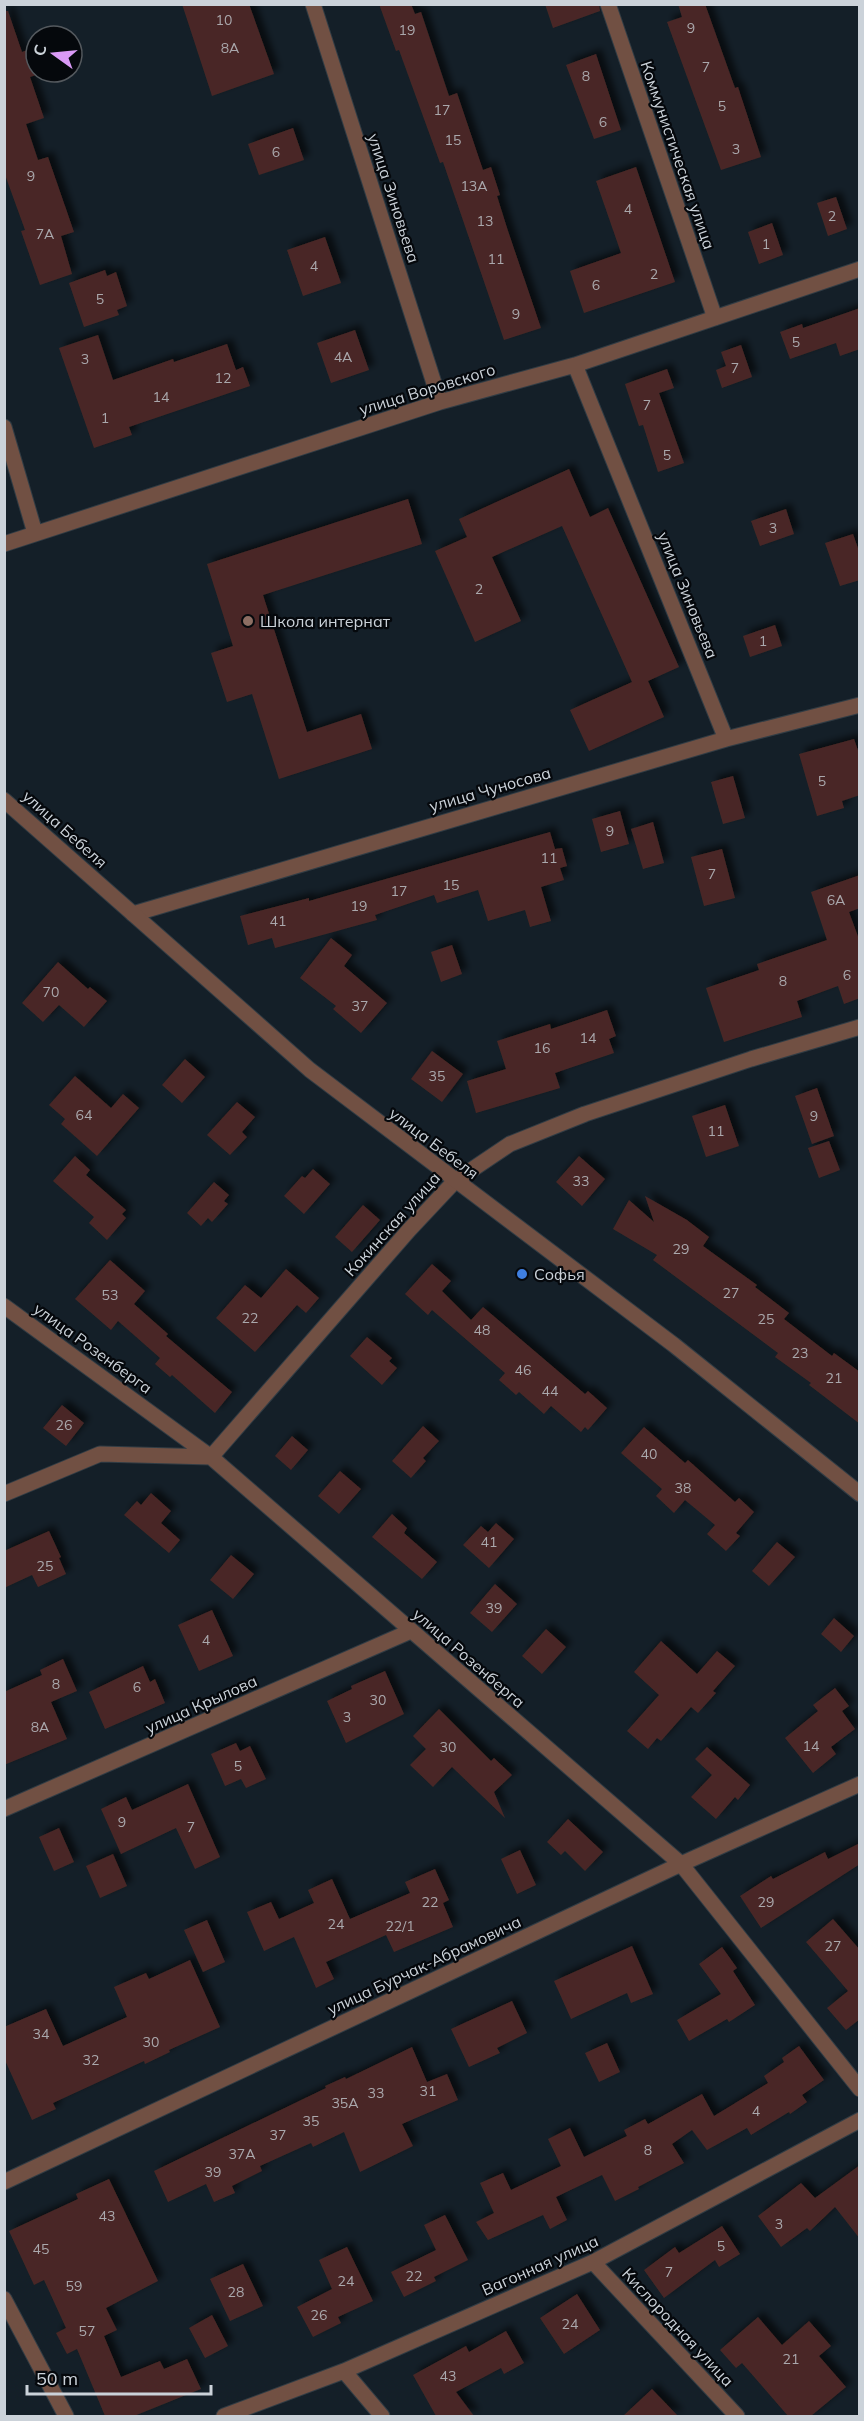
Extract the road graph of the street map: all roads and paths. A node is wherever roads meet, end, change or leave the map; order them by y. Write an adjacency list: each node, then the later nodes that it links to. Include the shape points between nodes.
1 (313, 4): 6 (street, улица Зиновьева)
2 (608, 4): 4 (street, Коммунистическая улица)
3 (860, 269): 4 (street, улица Воровского)
4 (715, 318): 5 (street, улица Воровского)
5 (575, 365): 6 (street, улица Воровского); 11 (street, улица Зиновьева)
6 (440, 402): 8 (street, улица Воровского)
7 (4, 427): 8 (street)
8 (35, 533): 9 (street, улица Воровского)
9 (4, 544)
10 (860, 705): 11 (street, улица Чуносова)
11 (726, 739): 13 (street, улица Чуносова)
12 (4, 800): 13 (street, улица Бебеля)
13 (133, 914): 15 (street, улица Бебеля, via 310,1071)
14 (860, 1027): 15 (street, Кокинская улица, via 585,1114 510,1144)
15 (455, 1181): 17 (street, Кокинская улица); 19 (street, улица Бебеля, via 674,1345)
16 (4, 1306): 17 (street, улица Розенберга)
17 (210, 1457): 18 (street, via 100,1454); 20 (street, улица Розенберга)
18 (4, 1494)
19 (860, 1494)
20 (411, 1631): 22 (street, улица Крылова); 23 (street, улица Розенберга)
21 (860, 1784): 23 (street, улица Бурчак-Абрамовича)
22 (4, 1809)
23 (681, 1864): 24 (street, улица Розенберга); 26 (street, улица Бурчак-Абрамовича)
24 (860, 2089)
25 (860, 2120): 27 (street, Вагонная улица)
26 (4, 2182)
27 (593, 2262): 29 (street, Вагонная улица); 33 (street, Кислородная улица)
28 (4, 2299): 30 (street)
29 (344, 2371): 31 (street, Вагонная улица); 32 (street)
30 (66, 2416)
31 (224, 2416)
32 (382, 2416)
33 (737, 2416)

